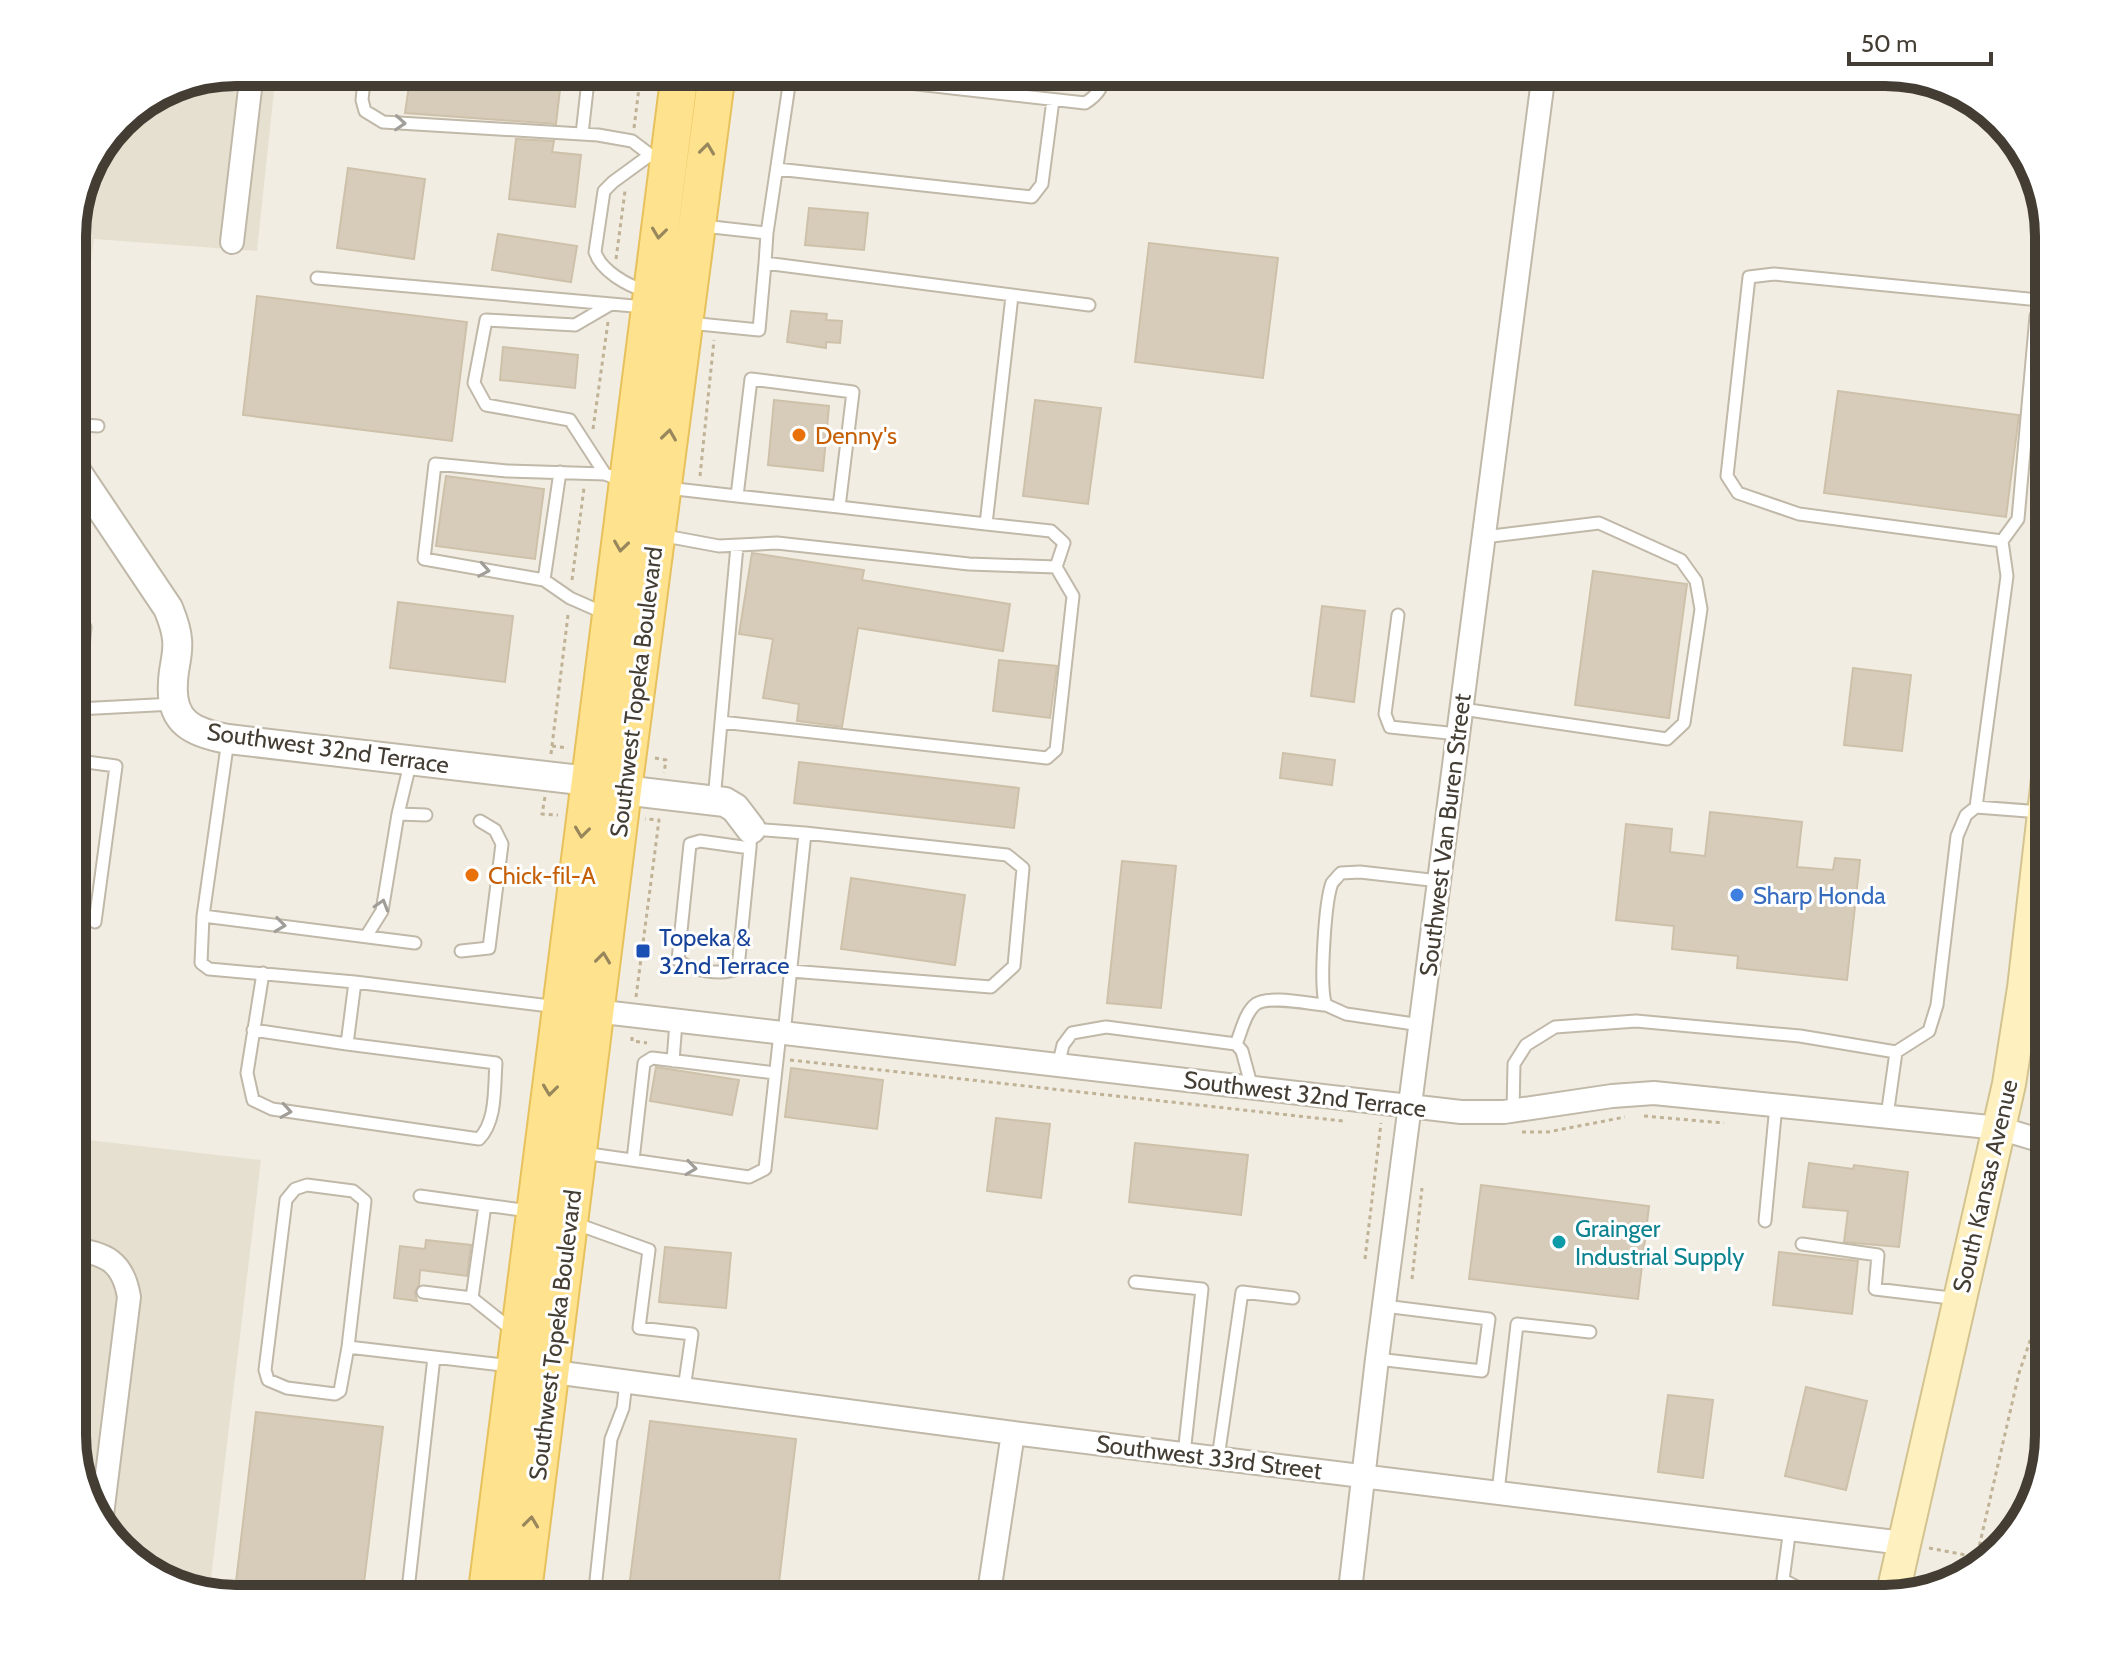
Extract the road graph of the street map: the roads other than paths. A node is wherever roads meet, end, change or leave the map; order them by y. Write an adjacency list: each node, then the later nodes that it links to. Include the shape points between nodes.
1 (250, 86): 17 (street)
2 (364, 86): 12 (lane, one-way to 12, via 365,111 383,122)
3 (587, 86): 12 (lane)
4 (677, 86): 13 (main road, Southwest Topeka Boulevard)
5 (715, 86): 15 (main road, Southwest Topeka Boulevard, one-way to 5)
6 (789, 86): 14 (lane)
7 (935, 86): 10 (lane)
8 (1102, 86): 11 (lane, via 1085,103)
9 (1542, 86): 36 (street, Southwest Van Buren Street)
10 (952, 88): 11 (lane)
11 (1053, 100): 14 (lane, via 1042,184 1032,197)
12 (582, 134): 13 (lane, via 632,141)
13 (659, 162): 21 (main road, Southwest Topeka Boulevard, one-way to 21); 21 (lane, via 628,170 604,191 595,252 598,261)
14 (777, 169): 16 (lane)
15 (697, 226): 16 (lane); 25 (main road, Southwest Topeka Boulevard)
16 (767, 233): 18 (lane)
17 (232, 242)
18 (765, 263): 20 (lane); 25 (lane, via 759,330)
19 (317, 278): 23 (lane)
20 (1012, 296): 24 (lane); 34 (lane)
21 (650, 300): 23 (lane); 25 (main road); 30 (main road, Southwest Topeka Boulevard)
22 (2035, 300): 37 (lane, via 1774,274 1749,277 1727,476 1738,493 1799,514)
23 (611, 304): 30 (lane, via 575,325 486,320 474,383 486,405 570,420 590,450)
24 (1089, 305)
25 (695, 323): 30 (main road, Southwest Topeka Boulevard, one-way to 25)
26 (2035, 327): 37 (lane, via 2018,519)
27 (86, 425): 28 (lane)
28 (98, 426)
29 (560, 472): 30 (lane); 40 (lane); 40 (lane, one-way to 40, via 435,464 424,559)
30 (632, 481): 32 (lane); 35 (main road, Southwest Topeka Boulevard); 42 (main road, Southwest Topeka Boulevard, one-way to 42)
31 (86, 486): 43 (street, via 175,626)
32 (737, 496): 33 (lane); 33 (lane, via 751,379 853,392)
33 (839, 507): 34 (lane)
34 (986, 524): 39 (lane, via 1051,531 1064,543)
35 (656, 534): 38 (lane); 51 (main road, Southwest Topeka Boulevard)
36 (1484, 537): 45 (street, Southwest Van Buren Street); 45 (lane, via 1599,523 1681,560 1696,581 1701,609 1684,723 1667,739)
37 (2002, 541): 53 (lane, via 2007,576)
38 (737, 546): 39 (lane, via 777,543 969,564); 46 (lane)
39 (1056, 567): 46 (lane, via 1073,596 1056,750 1047,758)
40 (544, 580): 42 (lane)
41 (1398, 615): 47 (lane, via 1385,714 1390,727)
42 (611, 617): 51 (main road, Southwest Topeka Boulevard)
43 (174, 704): 44 (lane); 48 (street, Southwest 32nd Terrace, via 192,728)
44 (86, 709)
45 (1462, 709): 47 (street, Southwest Van Buren Street)
46 (721, 722): 52 (lane)
47 (1458, 734): 60 (street, Southwest Van Buren Street)
48 (228, 739): 49 (street, Southwest 32nd Terrace); 62 (lane)
49 (411, 760): 51 (street, Southwest 32nd Terrace, via 548,776); 55 (lane)
50 (86, 762): 63 (lane, via 116,766)
51 (611, 796): 52 (street, Southwest 32nd Terrace); 71 (main road, Southwest Topeka Boulevard, one-way to 71, via 584,816); 72 (main road, Southwest Topeka Boulevard, one-way to 51)
52 (714, 801): 59 (street, Southwest 32nd Terrace, via 735,808)
53 (1976, 807): 54 (lane); 79 (lane, via 1957,836 1937,1005 1929,1031)
54 (2035, 811)
55 (398, 814): 56 (lane); 64 (lane, one-way to 55, via 382,911)
56 (426, 815)
57 (480, 821): 66 (lane, via 495,830 502,844 489,948)
58 (805, 833): 59 (lane); 67 (lane); 67 (lane, via 1007,855 1023,868 1014,966 991,987)
59 (750, 838): 59 (lane, via 690,844 678,960 686,967 730,972 738,968)
60 (1439, 881): 70 (lane, via 1341,873 1333,883 1326,925); 74 (street, Southwest Van Buren Street)
61 (2035, 891): 88 (main road, South Kansas Avenue)
62 (203, 916): 64 (lane, one-way to 64); 68 (lane, via 201,963 209,969)
63 (95, 922)
64 (367, 935): 65 (lane)
65 (415, 943)
66 (461, 951)
67 (791, 971): 76 (lane)
68 (263, 973): 69 (lane); 75 (lane)
69 (355, 982): 71 (lane); 77 (lane)
70 (1326, 1005): 74 (lane, via 1335,1012); 78 (lane, via 1256,1004)
71 (560, 1007): 72 (street, Southwest 32nd Terrace); 94 (main road, Southwest Topeka Boulevard, one-way to 94)
72 (597, 1012): 73 (street, Southwest 32nd Terrace); 90 (main road, Southwest Topeka Boulevard)
73 (676, 1022): 76 (street, Southwest 32nd Terrace); 80 (lane)
74 (1421, 1025): 85 (street, Southwest Van Buren Street)
75 (253, 1030): 77 (lane); 77 (lane, one-way to 77, via 247,1073 253,1100 272,1109 458,1137 479,1139 486,1132 496,1063)
76 (782, 1034): 81 (street, Southwest 32nd Terrace); 82 (lane)
77 (347, 1044)
78 (1236, 1044): 81 (lane, via 1106,1027 1084,1029 1072,1033 1063,1045); 83 (lane)
79 (1896, 1052): 86 (lane); 87 (lane, via 1800,1036 1636,1021 1555,1027 1526,1045 1514,1064)
80 (673, 1061): 82 (lane); 91 (lane, via 652,1058 644,1063)
81 (1058, 1066): 83 (street, Southwest 32nd Terrace)
82 (775, 1073): 91 (lane, one-way to 82, via 749,1177 765,1169)
83 (1252, 1088): 85 (street, Southwest 32nd Terrace)
84 (1776, 1104): 86 (street, Southwest 32nd Terrace); 87 (street, Southwest 32nd Terrace, via 1654,1093 1612,1096); 96 (lane)
85 (1410, 1107): 87 (street, Southwest 32nd Terrace); 104 (street, Southwest Van Buren Street)
86 (1887, 1116): 88 (street, Southwest 32nd Terrace)
87 (1515, 1121)
88 (1999, 1128): 89 (street, Southwest 32nd Terrace); 103 (main road, South Kansas Avenue)
89 (2035, 1139)
90 (578, 1152): 91 (lane); 95 (main road, Southwest Topeka Boulevard)
91 (633, 1160)
92 (420, 1196): 93 (lane)
93 (485, 1205): 94 (lane); 101 (lane)
94 (535, 1212): 108 (main road, Southwest Topeka Boulevard)
95 (570, 1221): 108 (main road, Southwest Topeka Boulevard); 111 (lane, via 649,1250 639,1328 692,1334)
96 (1765, 1221)
97 (1802, 1244): 103 (lane, via 1878,1255 1875,1289)
98 (86, 1251): 117 (street, via 102,1254 121,1271 129,1297)
99 (1135, 1282): 113 (lane, via 1202,1289)
100 (423, 1292): 101 (lane)
101 (472, 1298): 108 (lane)
102 (1293, 1298): 114 (lane, via 1242,1292)
103 (1959, 1299): 119 (main road, South Kansas Avenue)
104 (1384, 1306): 109 (street, Southwest Van Buren Street); 109 (lane, via 1489,1319 1482,1371)
105 (1590, 1332): 116 (lane, via 1517,1324)
106 (348, 1347): 106 (lane, via 365,1201 353,1191 307,1185 286,1200 268,1380 335,1394 340,1391); 107 (lane)
107 (434, 1357): 108 (lane); 120 (lane)
108 (528, 1358): 110 (street, Southwest 33rd Street); 121 (main road, Southwest Topeka Boulevard); 122 (main road, Southwest Topeka Boulevard, one-way to 108)
109 (1377, 1359): 115 (street, Southwest Van Buren Street)
110 (626, 1382): 111 (street, Southwest 33rd Street); 123 (lane, via 611,1439)
111 (684, 1389): 112 (street, Southwest 33rd Street)
112 (1013, 1433): 113 (street, Southwest 33rd Street); 124 (street)
113 (1184, 1454): 114 (street, Southwest 33rd Street)
114 (1218, 1458): 115 (street, Southwest 33rd Street)
115 (1363, 1476): 116 (street, Southwest 33rd Street); 125 (street, Southwest Van Buren Street)
116 (1498, 1492): 118 (street, Southwest 33rd Street)
117 (103, 1505)
118 (1790, 1528): 119 (street, Southwest 33rd Street); 126 (lane, via 1783,1580)
119 (1903, 1543): 127 (main road, South Kansas Avenue)
120 (409, 1585)
121 (488, 1585)
122 (522, 1585)
123 (595, 1585)
124 (990, 1585)
125 (1351, 1585)
126 (1793, 1585)
127 (1895, 1585)

